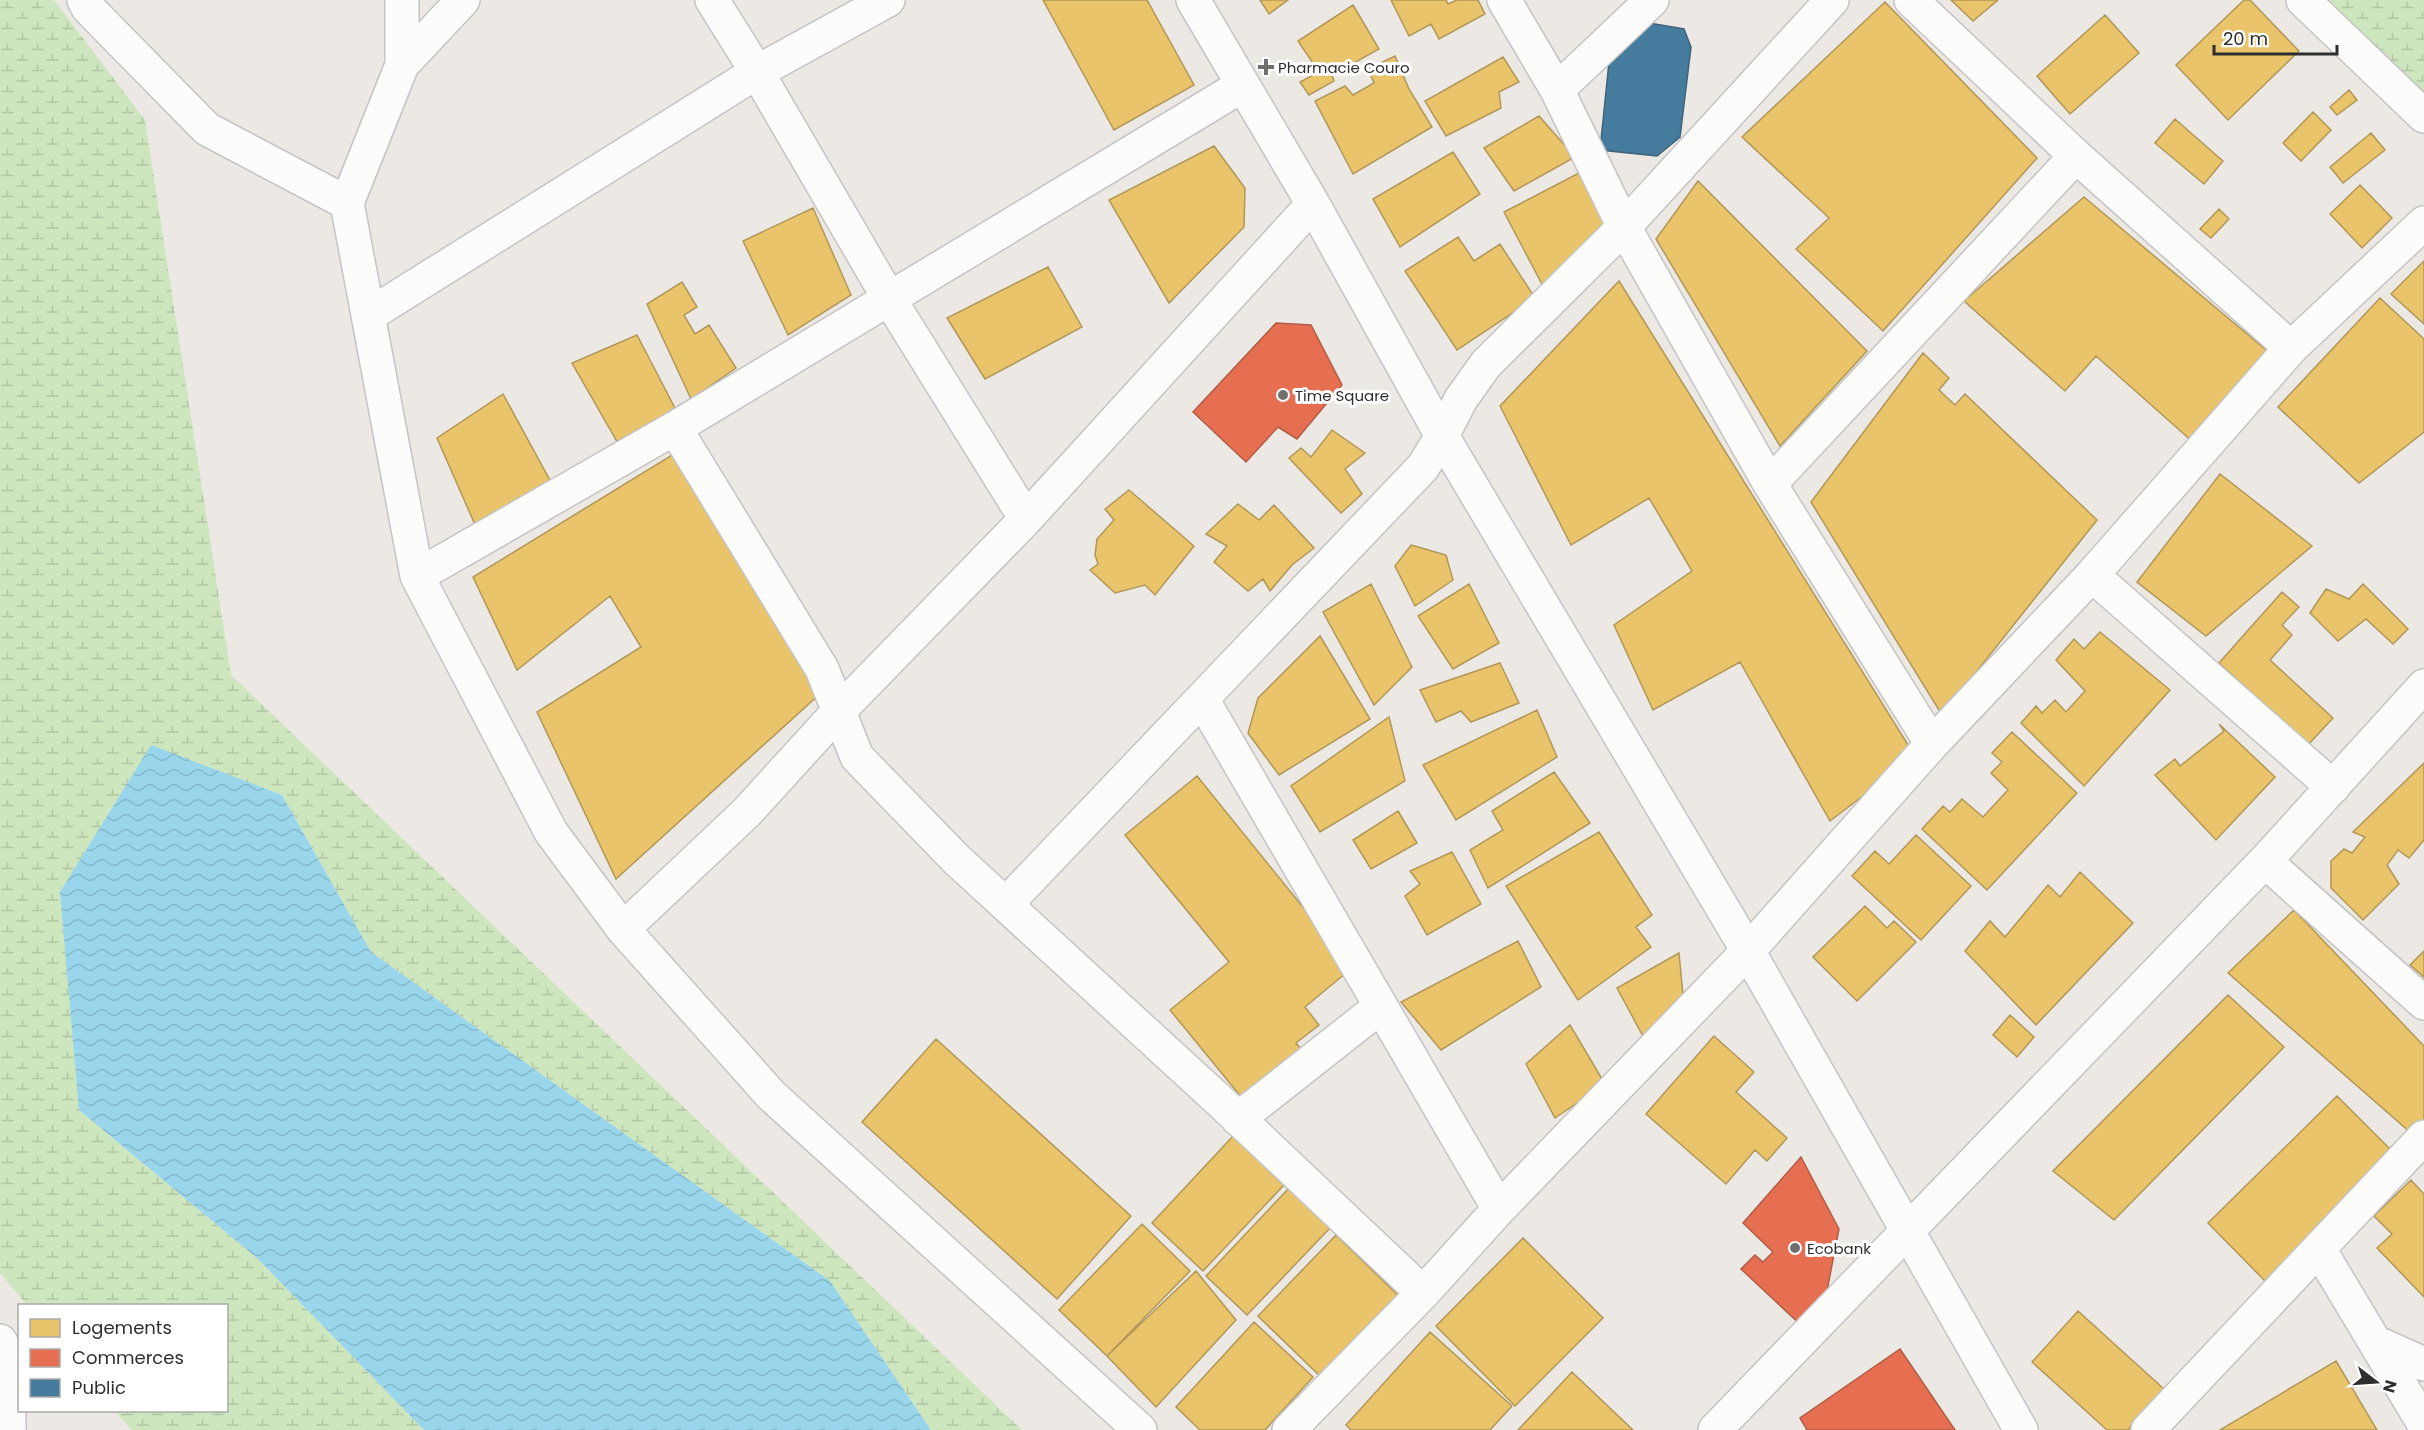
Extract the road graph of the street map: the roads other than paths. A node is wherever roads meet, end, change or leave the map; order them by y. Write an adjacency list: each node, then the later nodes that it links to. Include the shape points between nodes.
1 (84, 0): 18 (street, via 207,129)
2 (402, 0): 12 (street)
3 (463, 0): 12 (street)
4 (712, 0): 13 (street)
5 (888, 0): 13 (street)
6 (1193, 0): 14 (street)
7 (1504, 0): 15 (street)
8 (1652, 0): 15 (street)
9 (1832, 0): 21 (street)
10 (1911, 0): 17 (street)
11 (2303, 0): 16 (street)
12 (402, 65): 18 (street)
13 (757, 72): 22 (street); 23 (street)
14 (1243, 85): 19 (street); 22 (street)
15 (1557, 90): 21 (street)
16 (2424, 116)
17 (2076, 156): 24 (street); 27 (street)
18 (347, 203): 23 (street)
19 (1313, 204): 26 (street); 28 (street)
20 (2424, 223): 24 (street)
21 (1624, 227): 26 (street, via 1486,364 1461,399); 27 (street)
22 (890, 300): 25 (street); 28 (street)
23 (369, 315): 30 (street)
24 (2290, 348): 29 (street)
25 (675, 428): 30 (street); 33 (street, via 822,669)
26 (1442, 436): 32 (street, via 1423,467); 39 (street)
27 (1770, 484): 34 (street)
28 (1026, 519): 33 (street)
29 (2092, 575): 34 (street); 35 (street)
30 (417, 576): 38 (street, via 551,832)
31 (2424, 686): 35 (street)
32 (1202, 699): 37 (street); 41 (street)
33 (838, 712): 37 (street, via 857,757 957,860); 38 (street, via 746,813)
34 (1932, 744): 39 (street)
35 (2332, 787): 36 (street)
36 (2265, 861): 40 (street); 45 (street)
37 (1006, 904): 42 (street)
38 (623, 929): 53 (street, via 771,1095)
39 (1748, 951): 44 (street); 45 (street)
40 (2424, 1003)
41 (1380, 1006): 42 (street); 44 (street)
42 (1238, 1119): 47 (street)
43 (2424, 1137): 46 (street)
44 (1498, 1209): 47 (street)
45 (1906, 1231): 55 (street); 56 (street)
46 (2319, 1249): 49 (street); 57 (street)
47 (1423, 1293): 54 (street)
48 (0, 1341): 52 (street, via 8,1355)
49 (2374, 1342): 50 (street); 51 (street)
50 (2424, 1364)
51 (2424, 1424)
52 (9, 1430)
53 (1140, 1430)
54 (1289, 1430)
55 (1716, 1430)
56 (2021, 1430)
57 (2148, 1430)

